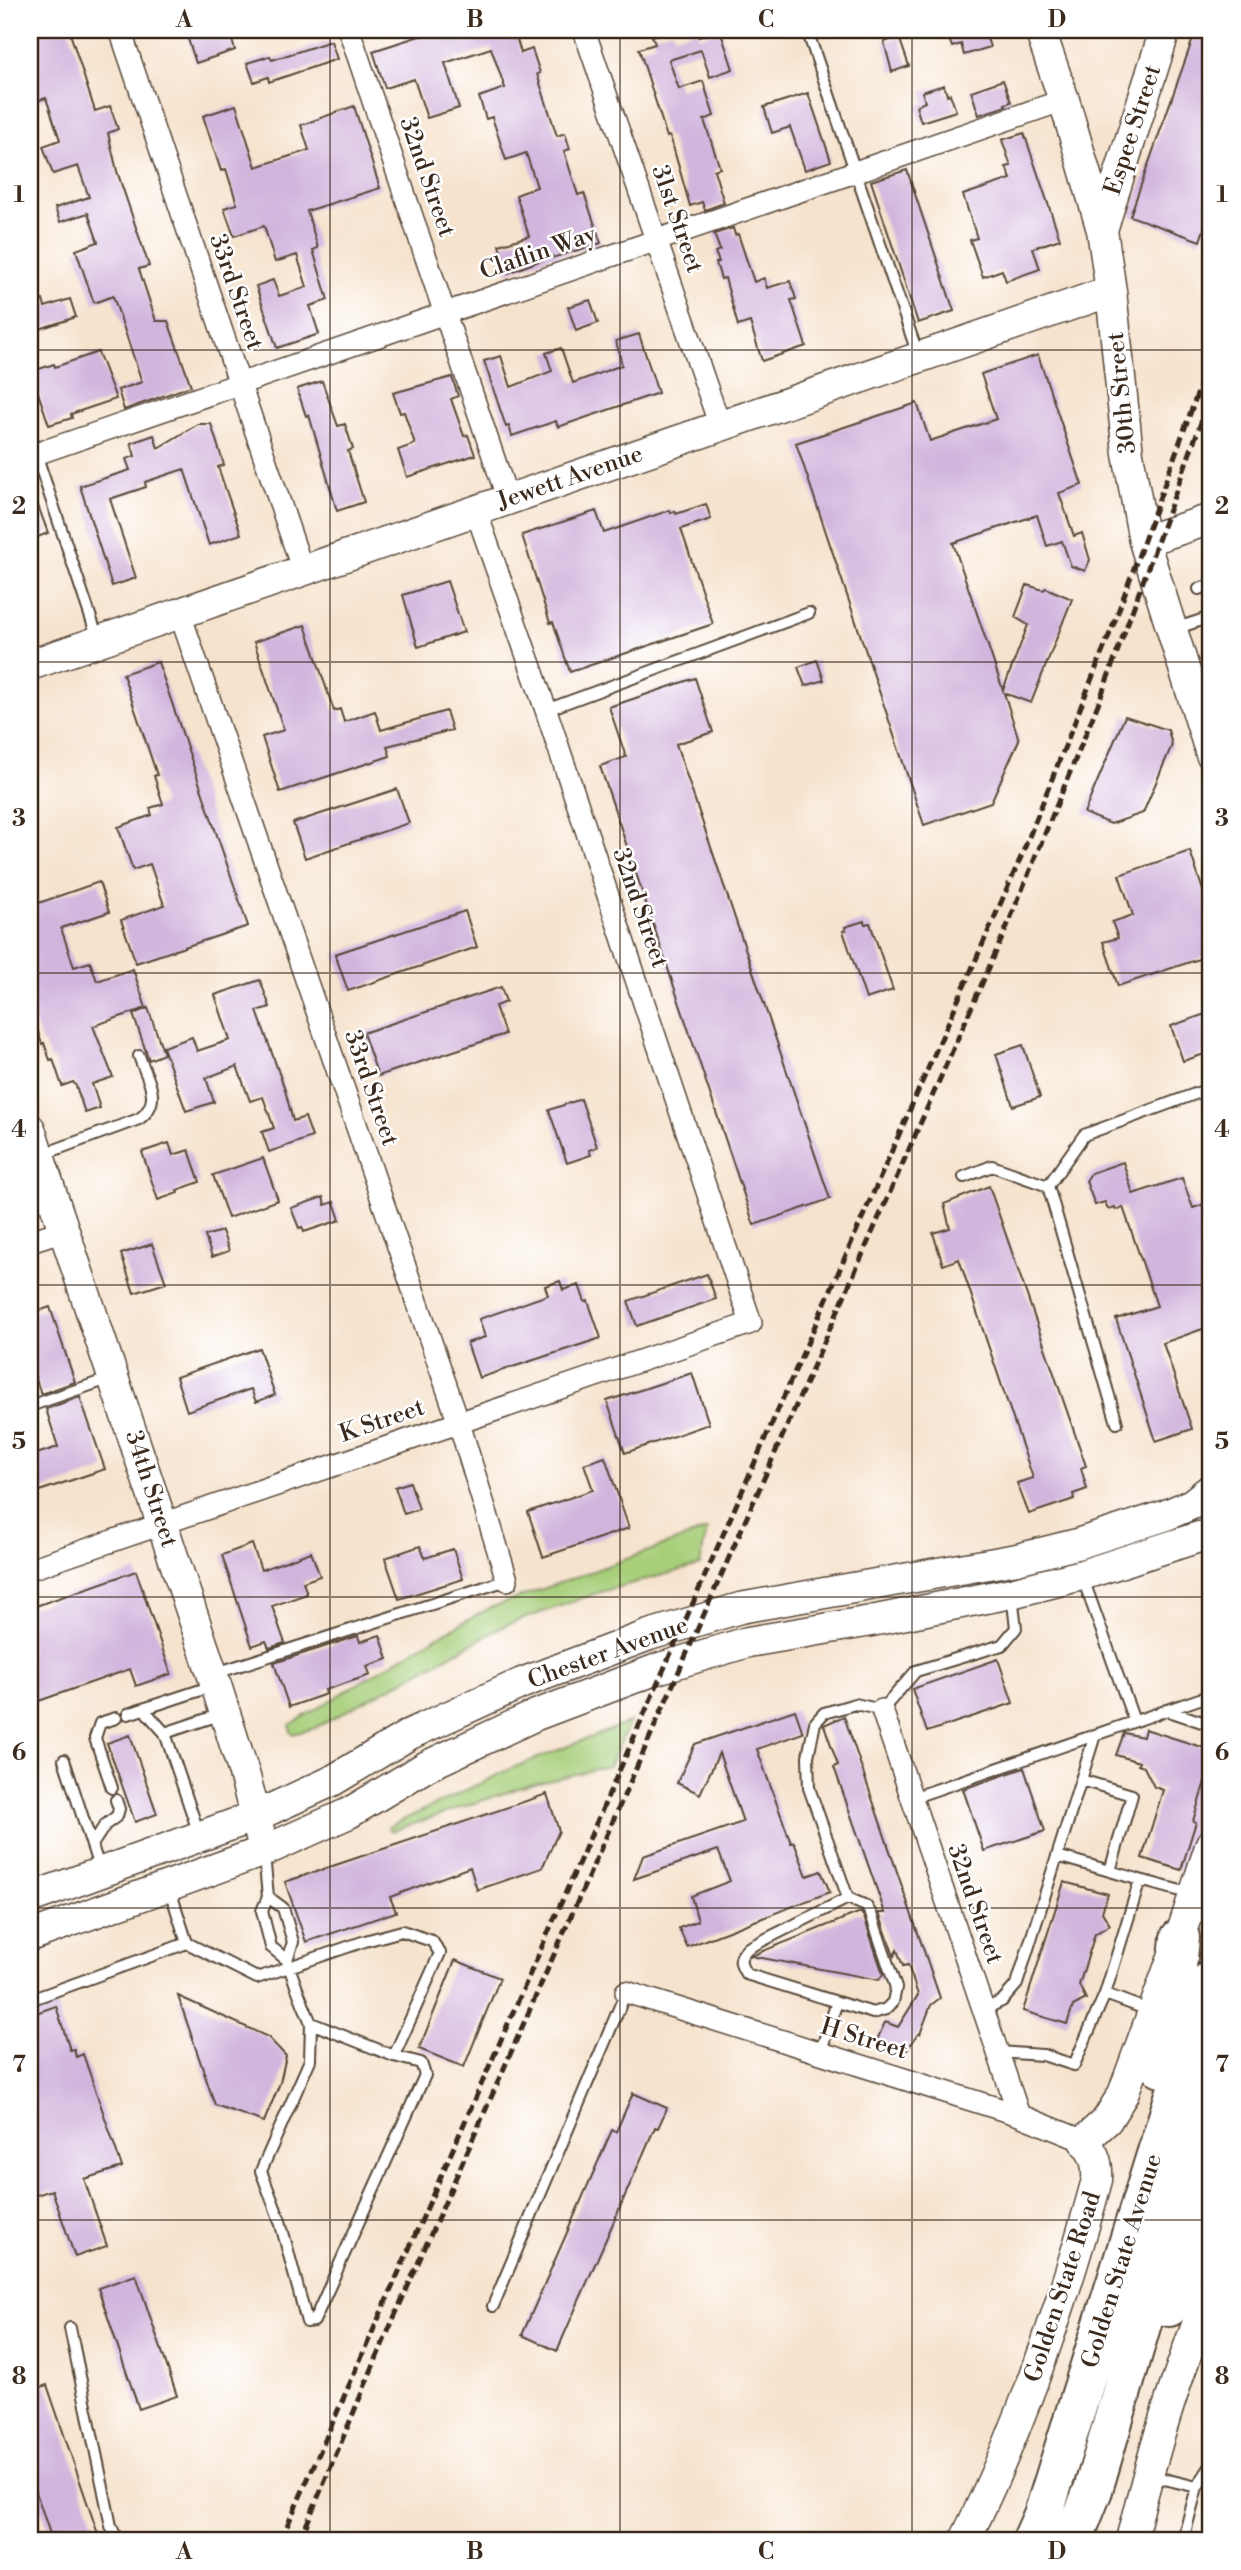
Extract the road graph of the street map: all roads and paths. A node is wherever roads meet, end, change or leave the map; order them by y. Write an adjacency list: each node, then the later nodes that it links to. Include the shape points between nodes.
1 (120, 30): 14 (street, 33rd Street)
2 (349, 30): 12 (street, 32nd Street)
3 (584, 30): 10 (street, 31st Street)
4 (807, 30): 8 (lane)
5 (1040, 30): 7 (street, 30th Street)
6 (1165, 30): 9 (street, Espee Street)
7 (1064, 100): 8 (street, Claflin Way); 9 (street, 30th Street)
8 (856, 172): 10 (street, Claflin Way); 13 (lane)
9 (1102, 230): 11 (street, 30th Street)
10 (656, 241): 12 (street, Claflin Way); 15 (street, 31st Street)
11 (1111, 291): 13 (street, Jewett Avenue); 20 (street, 30th Street, via 1128,454)
12 (446, 313): 14 (street, Claflin Way); 17 (street, 32nd Street)
13 (918, 358): 15 (street, Jewett Avenue)
14 (240, 384): 16 (street, Claflin Way); 21 (street, 33rd Street)
15 (720, 426): 17 (street, Jewett Avenue)
16 (32, 449): 28 (lane)
17 (508, 500): 18 (street, Jewett Avenue)
18 (476, 511): 21 (street, Jewett Avenue); 30 (street, 32nd Street)
19 (1211, 519): 20 (street)
20 (1144, 541): 27 (street, 30th Street)
21 (303, 570): 25 (street, Jewett Avenue)
22 (1211, 585): 23 (lane)
23 (1199, 589)
24 (809, 612): 30 (lane)
25 (180, 614): 28 (street, Jewett Avenue); 42 (street, 33rd Street)
26 (1211, 617): 27 (lane)
27 (1171, 630): 31 (street, 30th Street)
28 (99, 641): 29 (street, Jewett Avenue)
29 (30, 665)
30 (546, 710): 39 (street, 32nd Street)
31 (1211, 754)
32 (139, 1056): 34 (lane, via 153,1100 146,1114)
33 (1211, 1088): 36 (lane, via 1084,1135)
34 (34, 1143): 37 (street, 34th Street)
35 (964, 1177): 36 (lane, via 992,1166)
36 (1048, 1186): 43 (lane)
37 (64, 1230): 38 (street); 40 (street, 34th Street)
38 (30, 1241)
39 (751, 1324): 42 (street, K Street)
40 (113, 1377): 41 (lane); 45 (street, 34th Street)
41 (30, 1406)
42 (458, 1423): 45 (street, K Street); 49 (street, 33rd Street)
43 (1117, 1423)
44 (1211, 1489): 68 (street, Chester Avenue, via 1192,1504 1164,1516 1077,1544 1017,1559 740,1608 649,1635 497,1694 410,1734 332,1781)
45 (163, 1524): 47 (street, K Street); 51 (street, 34th Street)
46 (1211, 1536): 48 (street, Chester Avenue)
47 (30, 1569)
48 (1082, 1575): 50 (street, Chester Avenue); 59 (lane)
49 (507, 1580): 51 (lane)
50 (1011, 1593): 54 (lane, via 1016,1628 1002,1645 916,1671); 72 (street, Chester Avenue, via 748,1642 660,1668 536,1715)
51 (214, 1680): 53 (lane); 56 (street, 34th Street)
52 (1211, 1695): 55 (lane)
53 (145, 1708): 57 (lane); 61 (lane)
54 (882, 1710): 66 (street, 32nd Street); 81 (lane, via 855,1704 824,1713 815,1723 808,1756 808,1788)
55 (1167, 1710): 59 (lane); 60 (lane)
56 (225, 1713): 61 (lane); 68 (street, 34th Street)
57 (128, 1714)
58 (116, 1718): 65 (lane, via 100,1723 95,1738)
59 (1134, 1721): 62 (lane)
60 (1211, 1725)
61 (165, 1733): 69 (lane)
62 (1095, 1735): 64 (lane); 66 (lane)
63 (64, 1760): 71 (lane)
64 (1081, 1780): 73 (lane); 74 (lane, via 1132,1795)
65 (112, 1788)
66 (912, 1798): 91 (street, 32nd Street)
67 (116, 1800): 71 (lane, via 117,1816)
68 (256, 1816): 69 (street, Chester Avenue); 72 (street, 34th Street)
69 (200, 1837): 75 (street, Chester Avenue)
70 (1211, 1844): 78 (street)
71 (92, 1845): 75 (lane)
72 (264, 1851): 77 (street, Chester Avenue); 79 (lane)
73 (1057, 1856): 74 (lane); 91 (lane, via 1017,1984 1002,2001)
74 (1110, 1871): 76 (lane)
75 (101, 1873): 80 (street, Chester Avenue)
76 (1140, 1880): 78 (lane); 88 (lane)
77 (168, 1886): 82 (street, Chester Avenue); 84 (lane)
78 (1194, 1894): 83 (street)
79 (268, 1897): 85 (lane, via 262,1911 271,1947); 85 (lane, via 284,1908 293,1941)
80 (30, 1898)
81 (848, 1898): 90 (lane, via 866,1906 871,1914 895,1988 893,2002 886,2009 873,2012); 90 (lane, via 748,1948 740,1964 746,1974)
82 (30, 1936)
83 (1180, 1938): 92 (street); 101 (highway, via 1172,2017)
84 (187, 1943): 85 (lane, via 257,1978); 89 (lane)
85 (288, 1964): 93 (lane); 96 (lane, via 402,1931 432,1941 440,1953)
86 (1211, 1980): 101 (highway, Golden State Avenue)
87 (626, 1993): 95 (street, H Street); 103 (lane)
88 (1105, 1994): 92 (lane); 94 (lane, via 1074,2065 1043,2055)
89 (30, 2000)
90 (837, 2002): 95 (lane)
91 (983, 2010): 94 (street, 32nd Street)
92 (1153, 2012): 99 (street, via 1123,2094 1107,2120)
93 (312, 2023): 96 (lane); 96 (lane, via 310,2060 261,2171 280,2221 307,2322 314,2321 425,2075 421,2063)
94 (998, 2052): 98 (street, 32nd Street)
95 (820, 2053): 98 (street, H Street)
96 (394, 2056)
97 (1211, 2087): 108 (highway, Golden State Avenue)
98 (1019, 2115): 99 (street, H Street)
99 (1084, 2141): 110 (street, Golden State Road, via 1096,2159 1097,2180 1072,2270 1020,2418)
100 (1211, 2197): 108 (highway)
101 (1114, 2285): 111 (highway, Golden State Avenue)
102 (1208, 2303): 106 (street, via 1185,2352)
103 (493, 2306)
104 (69, 2328): 109 (lane)
105 (1211, 2469): 107 (lane)
106 (1147, 2475): 107 (lane); 113 (street)
107 (1197, 2487): 114 (lane)
108 (1093, 2490): 112 (highway, Golden State Avenue)
109 (117, 2540)
110 (965, 2540)
111 (1032, 2540)
112 (1073, 2540)
113 (1131, 2540)
114 (1183, 2540)

